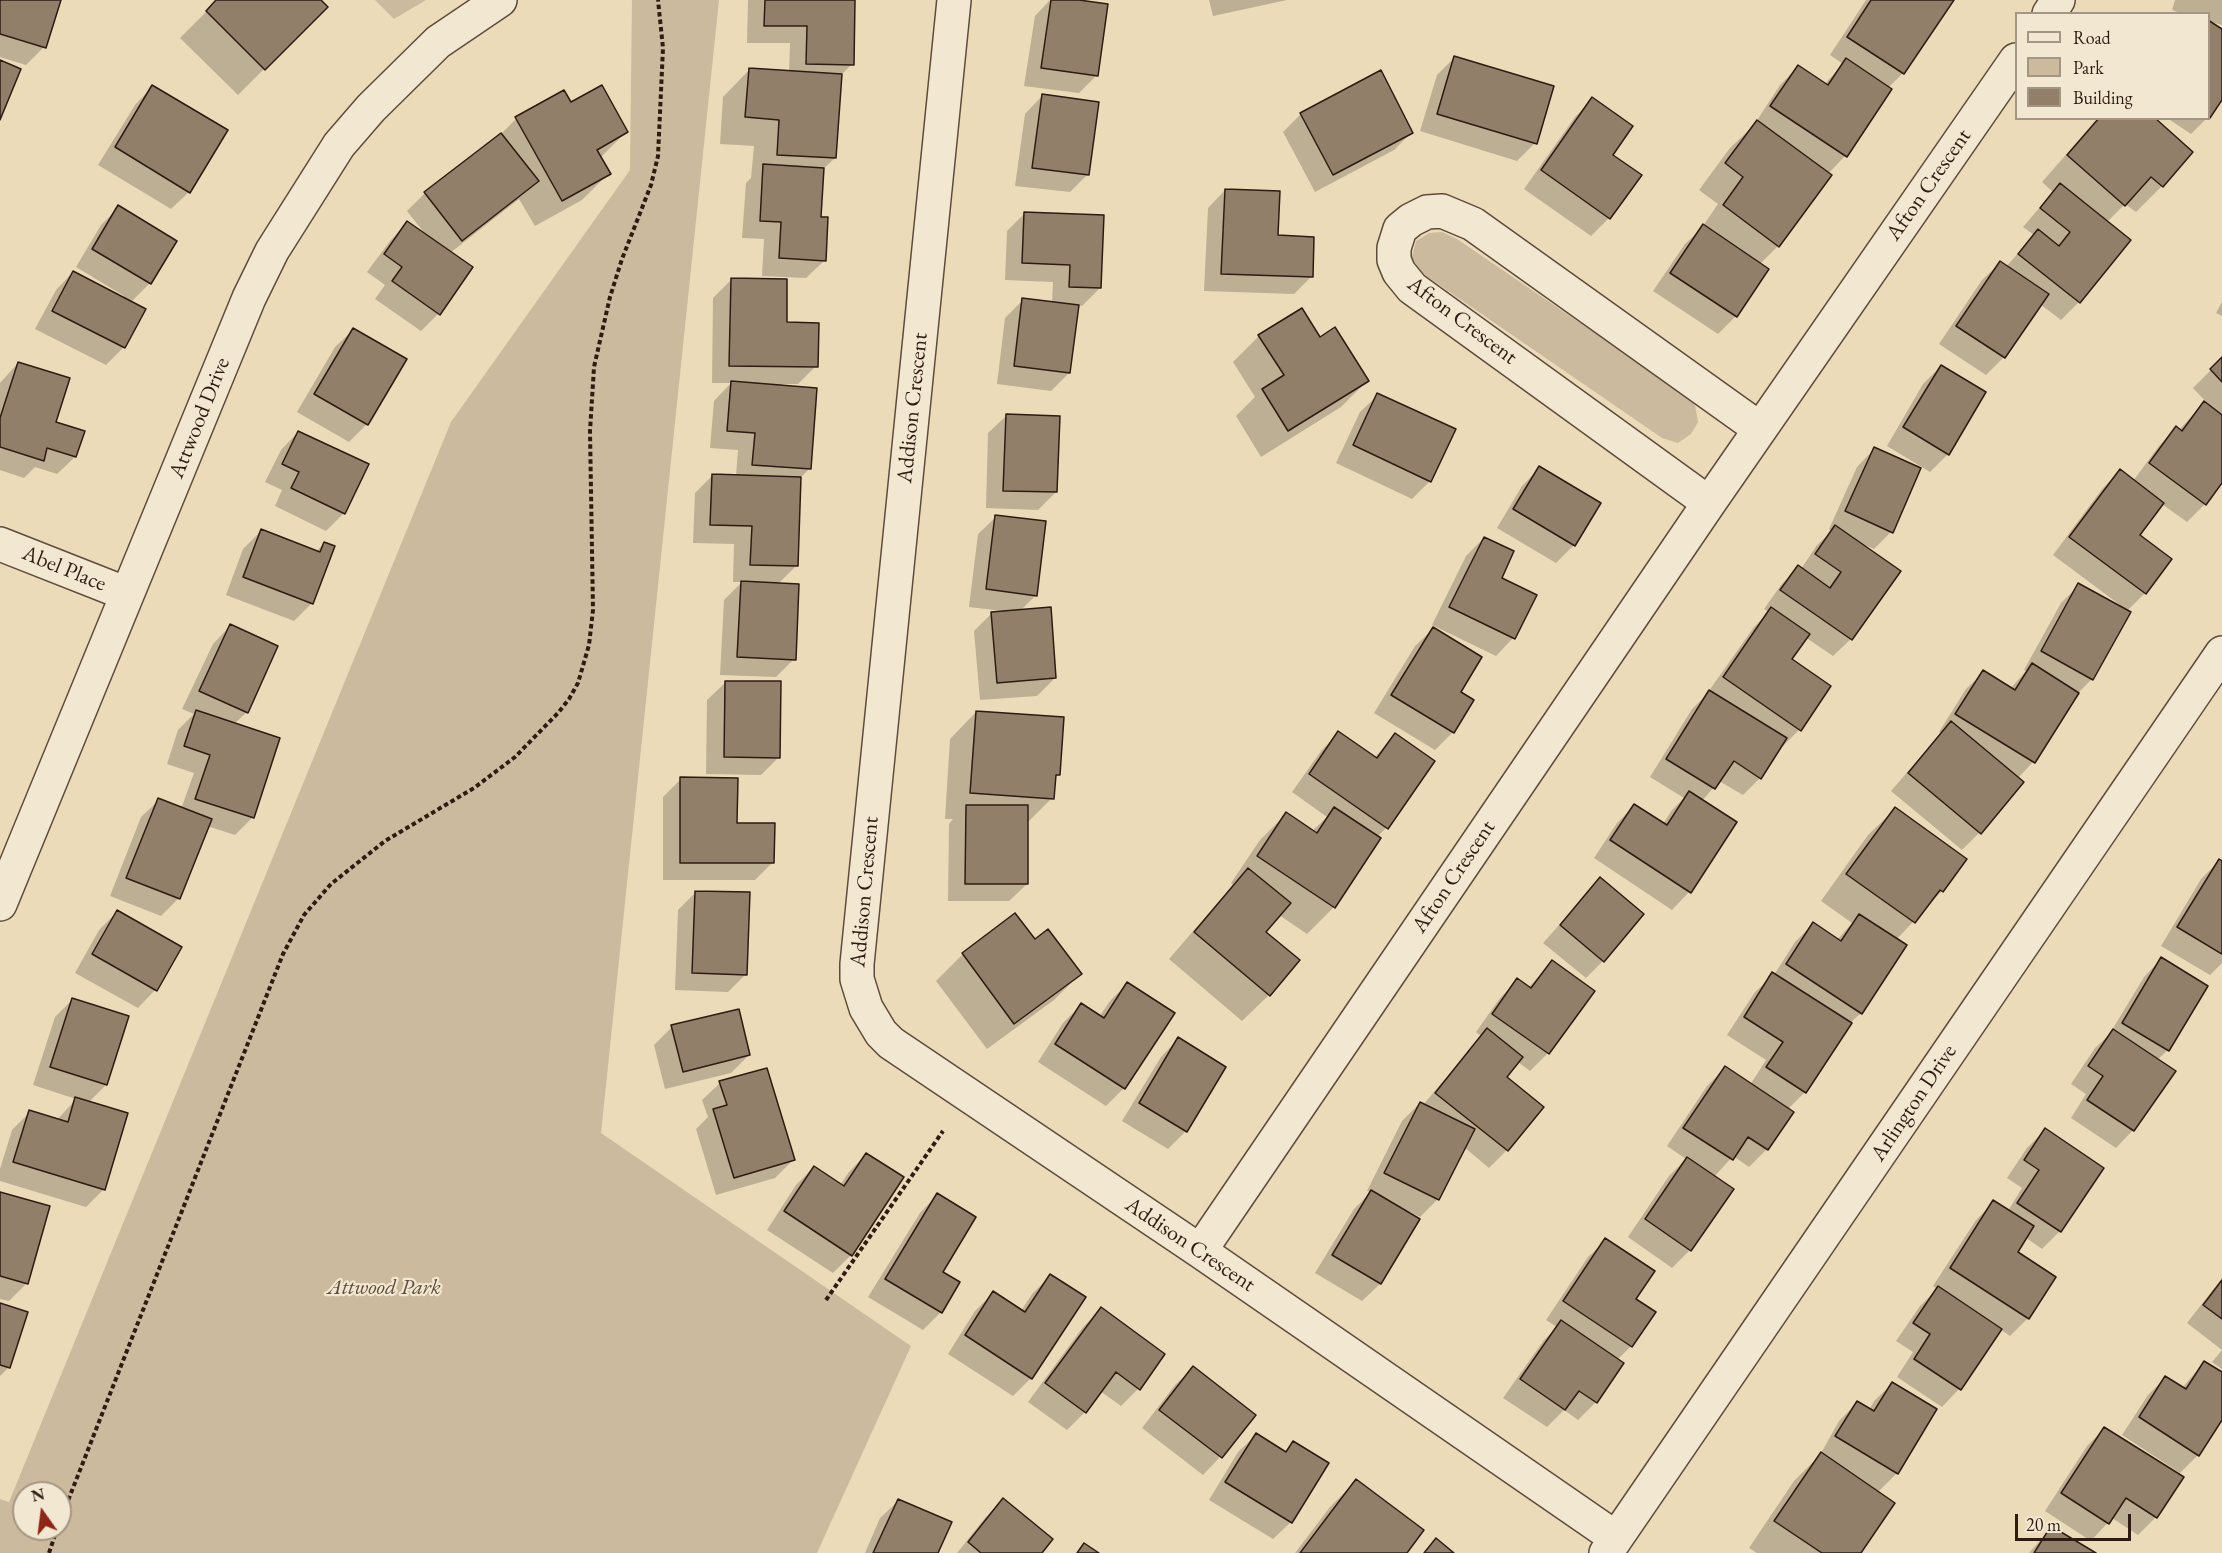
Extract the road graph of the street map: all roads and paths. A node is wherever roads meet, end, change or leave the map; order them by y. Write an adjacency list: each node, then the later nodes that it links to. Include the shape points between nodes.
1 (500, 0): 8 (street, Attwood Drive, via 438,42 408,69 339,145 308,191 249,298)
2 (658, 0): 14 (path, via 663,48 657,163 610,297 594,367 590,431 593,610 589,645 578,683 558,713 509,762 474,788 385,841 331,884 304,915 283,954)
3 (954, 0): 12 (street, Addison Crescent, via 857,979 866,1008 891,1043)
4 (2015, 61): 5 (street, Afton Crescent)
5 (1760, 429): 6 (street, Afton Crescent); 6 (street, Afton Crescent, via 1473,224 1442,211 1427,212 1400,229 1394,260 1412,288)
6 (1709, 503): 12 (street, Afton Crescent)
7 (0, 544): 8 (street, Abel Place)
8 (128, 594): 10 (street, Attwood Drive)
9 (2222, 653): 15 (street, Arlington Drive)
10 (0, 904)
11 (944, 1131): 13 (path)
12 (1200, 1251): 15 (street, Addison Crescent)
13 (826, 1300)
14 (72, 1490)
15 (1611, 1546)

